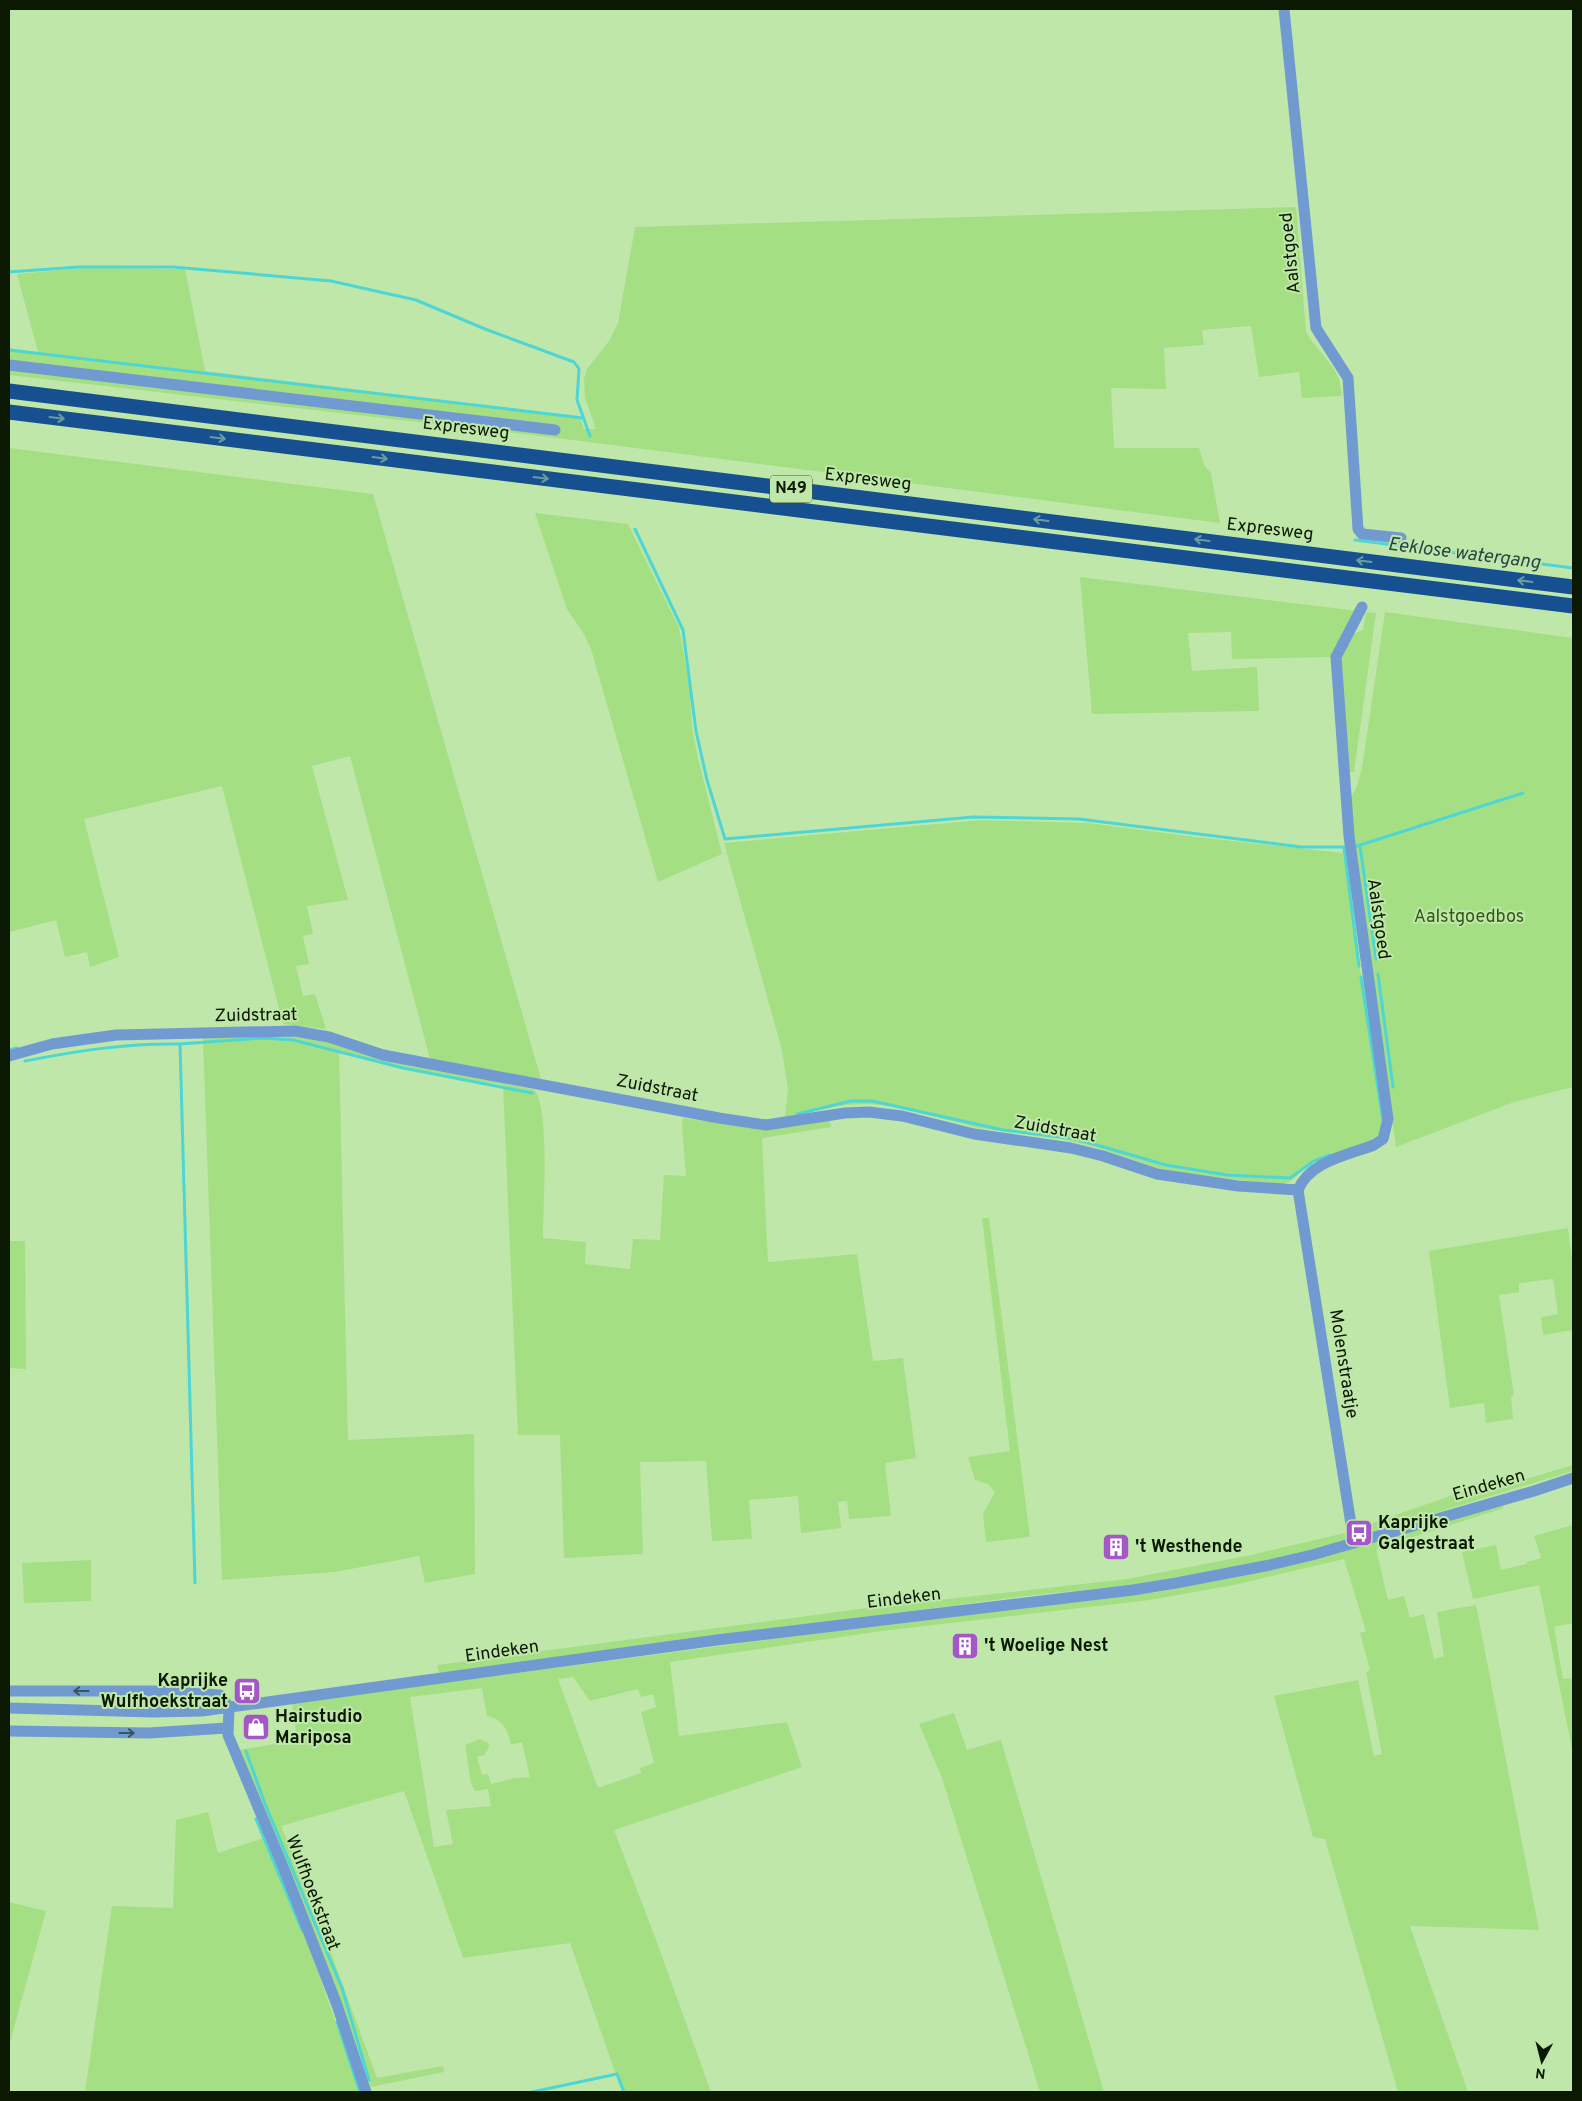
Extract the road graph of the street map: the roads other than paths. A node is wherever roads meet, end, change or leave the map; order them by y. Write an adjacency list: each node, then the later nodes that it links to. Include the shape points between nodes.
1 (1286, 9): 6 (street, Aalstgoed, via 1316,328 1348,378 1358,529 1362,534)
2 (9, 365): 5 (street)
3 (9, 391): 7 (highway, Expresweg / N49, one-way to 3)
4 (9, 412): 8 (highway, N49, one-way to 8)
5 (555, 430)
6 (1401, 538)
7 (1573, 587)
8 (1573, 606)
9 (1362, 607): 11 (street, Aalstgoed, via 1336,658 1349,836 1388,1119 1383,1139 1314,1169 1302,1180)
10 (9, 1056): 11 (street, Zuidstraat, via 52,1044 116,1035 296,1031 329,1037 383,1054 719,1118 766,1125 870,1112 902,1116 974,1134 1071,1148 1157,1174 1238,1186)
11 (1298, 1190): 13 (street, Molenstraatje)
12 (1573, 1478): 13 (street, Eindeken)
13 (1354, 1544): 15 (street, Eindeken, via 1270,1565 1133,1590 727,1639)
14 (9, 1691): 15 (street, one-way to 14, via 220,1695 155,1691)
15 (229, 1707): 16 (street, Eindeken, via 152,1712); 17 (street, Wulfhoekstraat)
16 (9, 1708)
17 (228, 1728): 18 (street, one-way to 17, via 149,1733); 19 (street, Wulfhoekstraat, via 228,1735 337,2005)
18 (9, 1731)
19 (366, 2092)

